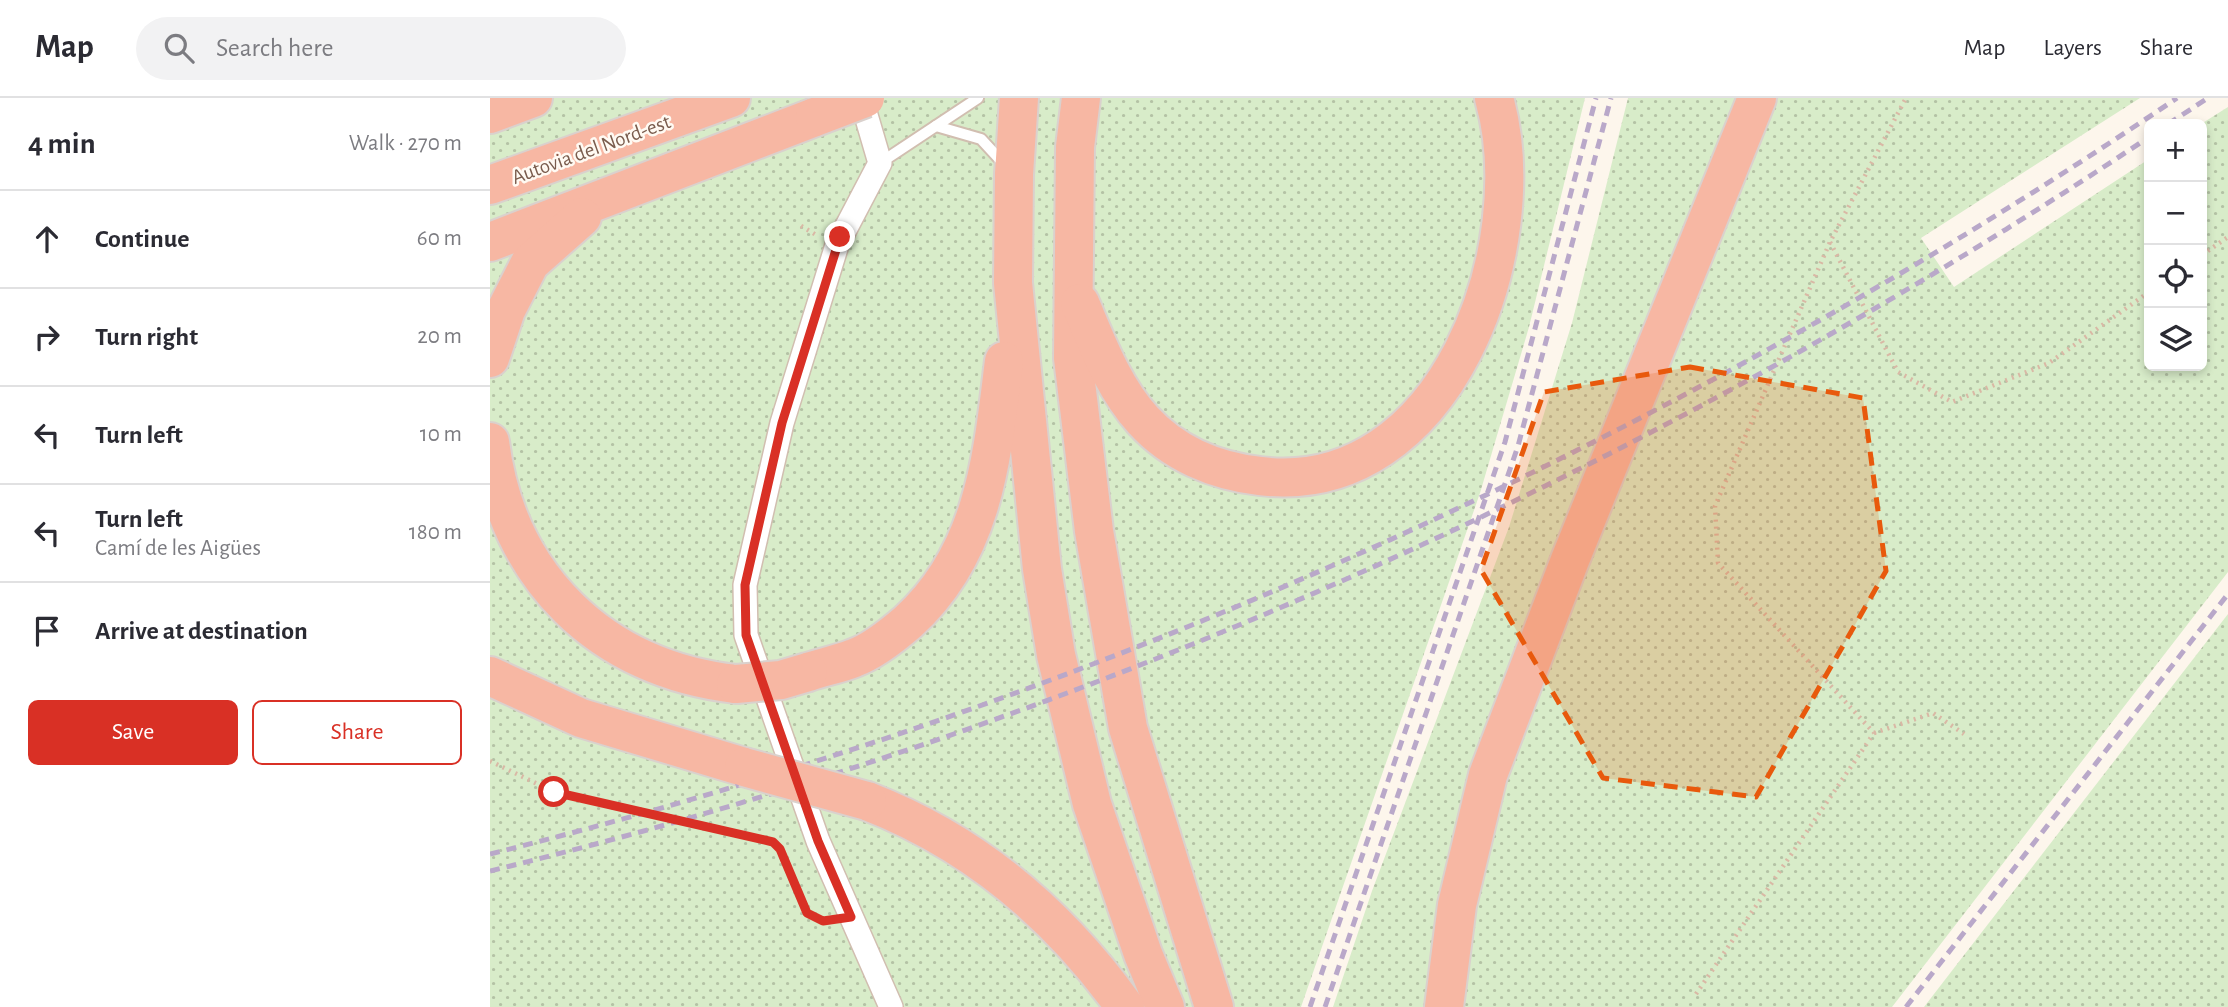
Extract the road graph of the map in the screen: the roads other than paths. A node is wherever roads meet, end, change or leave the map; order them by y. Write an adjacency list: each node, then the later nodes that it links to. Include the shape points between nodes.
1 (533, 98): 9 (highway)
2 (731, 98): 13 (highway, Autovia del Nord-est)
3 (863, 98): 11 (street); 14 (highway, bridge)
4 (978, 98): 10 (lane)
5 (1019, 98): 12 (highway)
6 (1081, 98): 17 (highway, via 1075,147)
7 (1494, 98): 17 (highway, via 1506,177 1503,224 1487,294 1469,338 1426,406 1386,444 1359,460 1315,475 1267,477 1219,468 1176,448 1143,420 1125,396)
8 (1757, 98): 25 (highway, via 1495,753 1465,862)
9 (490, 114)
10 (936, 126): 11 (lane); 12 (lane, via 981,139)
11 (880, 163): 21 (street, via 837,245 782,423 745,585 746,635 818,841)
12 (1014, 174): 16 (highway)
13 (490, 185)
14 (603, 200): 15 (highway); 18 (highway, via 530,263 506,310)
15 (490, 242)
16 (1013, 283): 19 (highway, bridge, via 980,508 958,562 933,598 897,632 856,657 808,672 736,684 698,680 649,663 603,639 564,606 534,567 509,519); 23 (highway, via 1041,556 1056,655 1092,804)
17 (1076, 293): 24 (highway, via 1073,358 1091,508 1128,728)
18 (490, 358)
19 (490, 442)
20 (490, 676): 22 (highway, bridge, via 580,718 867,801 944,837 998,874 1054,922)
21 (891, 1007)
22 (1125, 1007)
23 (1165, 1007)
24 (1214, 1007)
25 (1444, 1007)

